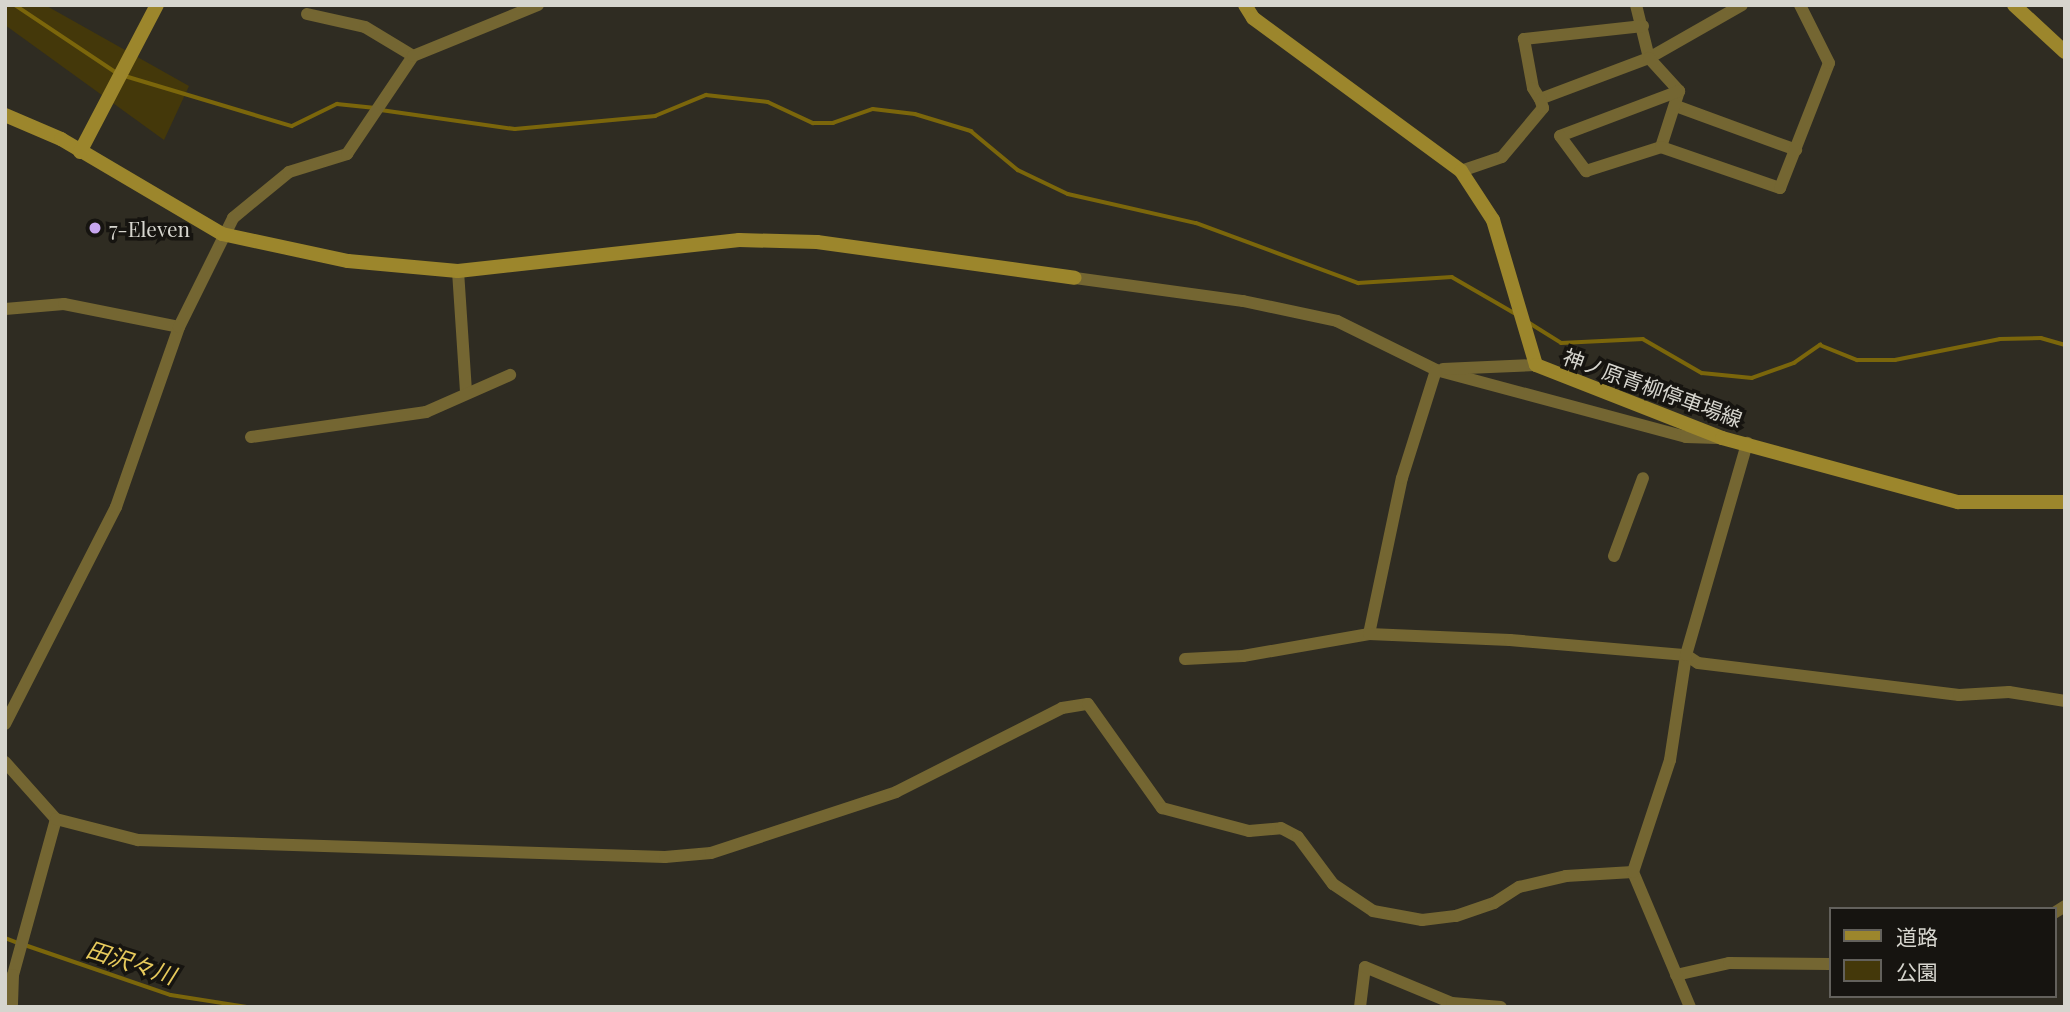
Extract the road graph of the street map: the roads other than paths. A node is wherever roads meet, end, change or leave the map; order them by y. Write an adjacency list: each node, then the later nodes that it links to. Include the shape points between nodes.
1 (157, 5): 19 (street)
2 (538, 5): 11 (street)
3 (1245, 5): 20 (street, 神ノ原青柳停車場線, via 1253,18)
4 (1636, 5): 9 (street)
5 (1742, 5): 12 (street)
6 (1800, 5): 18 (street, via 1829,63)
7 (2014, 5): 10 (street)
8 (307, 14): 11 (street, via 365,27)
9 (1643, 26): 12 (street); 14 (street, via 1524,39)
10 (2065, 52)
11 (413, 56): 21 (street, via 376,119 347,153 289,172 247,205)
12 (1649, 58): 13 (street); 14 (street)
13 (1679, 91): 15 (street); 17 (street, via 1560,136 1586,171)
14 (1540, 99): 20 (street, via 1543,107 1502,157)
15 (1676, 106): 17 (street); 18 (street)
16 (5, 116): 19 (street)
17 (1661, 147): 18 (street, via 1780,188)
18 (1796, 150)
19 (80, 152): 21 (street)
20 (1461, 171): 26 (street, 神ノ原青柳停車場線, via 1493,220 1521,327)
21 (222, 234): 22 (street, via 336,259); 25 (street)
22 (458, 271): 23 (street, via 738,240 817,242); 29 (street)
23 (1075, 278): 27 (street, via 1243,301 1337,321)
24 (5, 309): 25 (street, via 64,304)
25 (179, 327): 40 (street, via 116,508)
26 (1536, 365): 27 (street); 31 (street, 神ノ原青柳停車場線)
27 (1436, 370): 31 (street, via 1686,437); 36 (street, via 1402,478)
28 (510, 375): 29 (street)
29 (466, 390): 30 (street, via 426,412)
30 (251, 437)
31 (1722, 438): 32 (street, 神ノ原青柳停車場線)
32 (1747, 443): 34 (street, 神ノ原青柳停車場線, via 1958,502); 37 (street)
33 (1643, 478): 35 (street)
34 (2065, 502)
35 (1614, 556)
36 (1369, 634): 37 (street); 38 (street, via 1243,656)
37 (1686, 655): 39 (street, via 1698,663 1959,695 2009,692); 43 (street, via 1670,760)
38 (1185, 659)
39 (2065, 701)
40 (5, 724)
41 (5, 762): 42 (street)
42 (56, 819): 43 (street, via 138,840 665,857 711,853 896,792 1062,708 1088,704 1161,807 1249,831 1281,828 1298,837 1333,884 1373,911 1400,919 1456,916 1494,903 1519,887 1566,876); 46 (street, via 21,945)
43 (1633, 872): 45 (street)
44 (1828, 964): 45 (street, via 1729,963)
45 (1676, 975): 49 (street)
46 (12, 1007)
47 (1360, 1007): 48 (street, via 1365,967 1452,1003)
48 (1502, 1007)
49 (1690, 1007)

